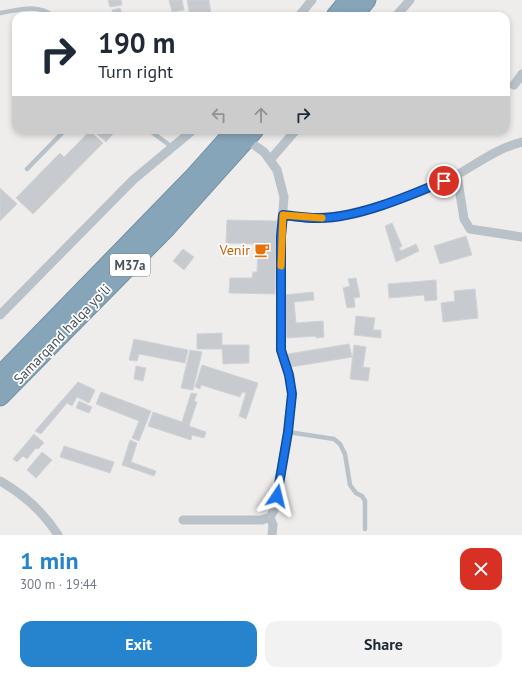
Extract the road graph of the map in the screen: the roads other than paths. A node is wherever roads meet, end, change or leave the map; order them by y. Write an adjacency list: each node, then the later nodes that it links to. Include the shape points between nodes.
1 (312, 0): 6 (street)
2 (348, 0): 7 (highway)
3 (367, 0): 8 (highway)
4 (410, 0): 9 (street)
5 (48, 12): 10 (lane, via 31,8)
6 (302, 12)
7 (338, 12)
8 (357, 12)
9 (400, 12)
10 (0, 13)
11 (522, 74): 12 (street)
12 (514, 84)
13 (61, 134): 22 (lane)
14 (154, 134): 20 (lane)
15 (188, 134): 20 (street)
16 (245, 134): 27 (highway, Samarqand halqa yoʻli / M37a, via 167,228)
17 (247, 134): 21 (street)
18 (293, 134): 21 (street)
19 (522, 142): 23 (street, via 507,146)
20 (172, 147): 26 (street, via 133,180)
21 (270, 160): 24 (street, via 277,170 284,197)
22 (27, 169)
23 (457, 175): 24 (street, via 417,192 348,215 317,218); 25 (street, via 464,219 470,229)
24 (283, 215): 30 (street, via 281,350 292,394)
25 (522, 237)
26 (0, 315)
27 (45, 340): 28 (highway, Samarqand halqa yoʻli / M37a); 29 (highway, Samarqand halqa yoʻli / M37a)
28 (0, 375)
29 (0, 398)
30 (288, 432): 32 (street, via 274,510); 34 (lane, via 334,439 340,444 345,454 350,485 365,501)
31 (0, 482): 35 (street, via 12,488 35,508 51,523)
32 (270, 517): 33 (street, via 262,520); 36 (street, via 273,525)
33 (183, 520)
34 (365, 530)
35 (58, 535)
36 (272, 535)

